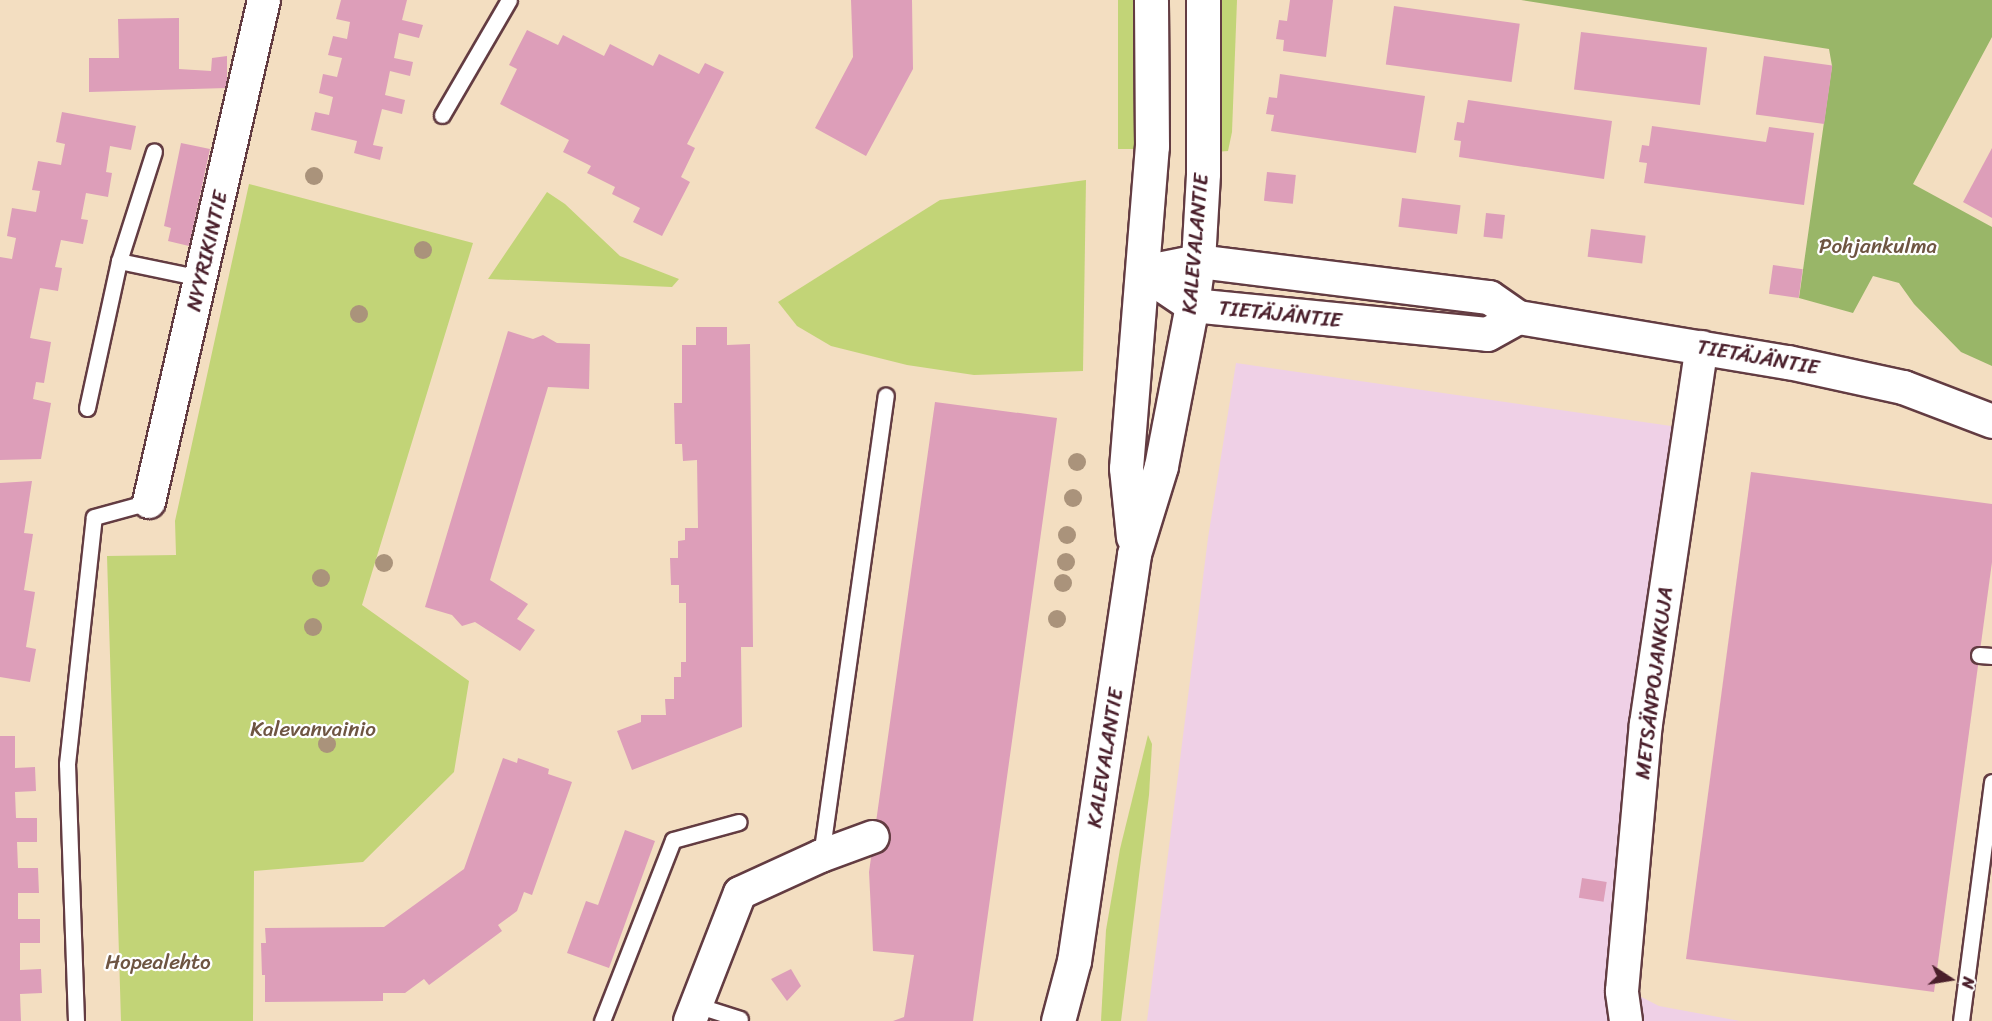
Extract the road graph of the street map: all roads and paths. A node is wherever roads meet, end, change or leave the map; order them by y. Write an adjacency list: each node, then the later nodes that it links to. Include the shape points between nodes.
1 (264, 0): 10 (street, NYYRIKINTIE)
2 (509, 0): 5 (lane)
3 (1151, 0): 9 (main road, KALEVALANTIE, via 1152,146)
4 (1203, 0): 8 (main road, KALEVALANTIE, via 1203,173)
5 (442, 115)
6 (154, 151): 7 (lane)
7 (119, 261): 10 (lane); 15 (lane)
8 (1198, 261): 9 (main road, TIETÄJÄNTIE); 11 (main road, KALEVALANTIE); 12 (main road, TIETÄJÄNTIE, via 1489,297)
9 (1143, 272): 11 (main road, TIETÄJÄNTIE); 18 (main road, KALEVALANTIE, via 1126,468)
10 (201, 278): 17 (street, NYYRIKINTIE)
11 (1192, 305): 12 (main road, TIETÄJÄNTIE, via 1487,334); 18 (main road, KALEVALANTIE, via 1161,466)
12 (1518, 317): 13 (main road, TIETÄJÄNTIE)
13 (1702, 347): 16 (main road, TIETÄJÄNTIE, via 1903,387); 30 (street, METSÄNPOJANKUJA, via 1646,724 1622,992)
14 (886, 396): 22 (lane)
15 (87, 408)
16 (1992, 422)
17 (149, 502): 26 (lane, via 94,517 67,764)
18 (1134, 554): 23 (main road, KALEVALANTIE)
19 (1992, 782): 31 (lane)
20 (739, 822): 27 (lane, via 673,840)
21 (873, 837): 22 (street)
22 (821, 856): 24 (street, via 740,893)
23 (1074, 961): 28 (main road, KALEVALANTIE); 29 (main road, KALEVALANTIE)
24 (693, 1013): 25 (lane)
25 (740, 1019)
26 (76, 1021)
27 (602, 1021)
28 (1058, 1021)
29 (1082, 1021)
30 (1626, 1021)
31 (1960, 1021)

